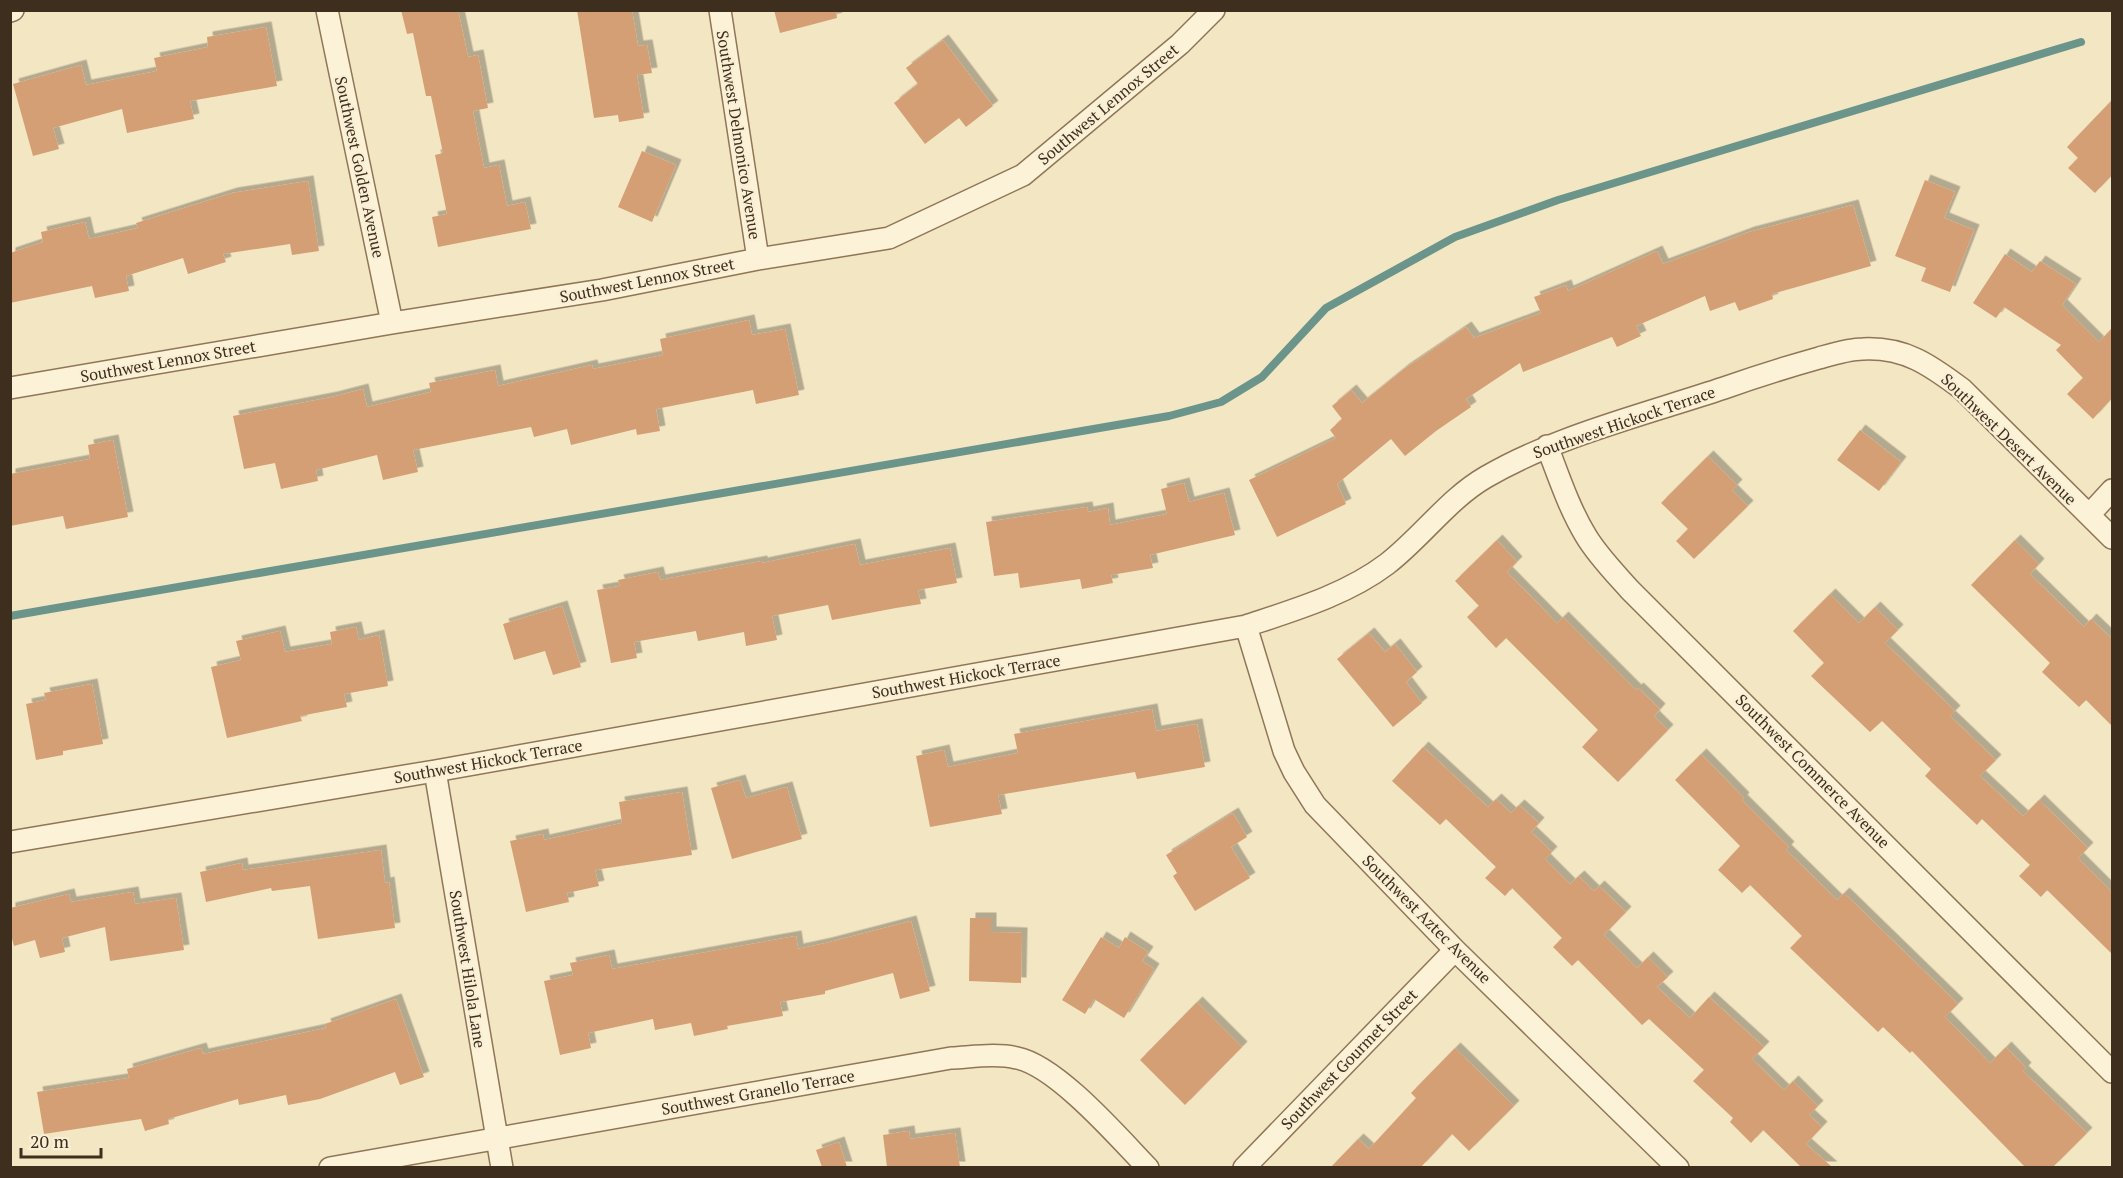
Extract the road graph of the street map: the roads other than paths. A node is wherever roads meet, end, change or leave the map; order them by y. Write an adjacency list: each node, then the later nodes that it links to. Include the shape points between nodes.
1 (327, 10): 5 (street, Southwest Golden Avenue)
2 (720, 10): 4 (street, Southwest Delmonico Avenue)
3 (1214, 10): 4 (street, Southwest Lennox Street, via 1180,44 1023,175 890,238)
4 (758, 259): 5 (street, Southwest Lennox Street, via 602,290)
5 (392, 323): 7 (street, Southwest Lennox Street)
6 (1863, 349): 8 (street, Southwest Hickock Terrace, via 1794,364); 10 (street, Southwest Desert Avenue, via 1910,355 1936,369 1962,389)
7 (10, 388)
8 (1547, 447): 12 (street, Southwest Hickock Terrace, via 1484,478 1387,564 1357,583 1309,605); 16 (street, Southwest Commerce Avenue, via 1586,536 1630,590)
9 (2112, 490): 10 (street)
10 (2089, 515): 11 (street, Southwest Desert Avenue)
11 (2112, 538)
12 (1246, 626): 13 (street, Southwest Hickock Terrace); 15 (street, Southwest Aztec Avenue, via 1284,751 1315,805)
13 (435, 771): 14 (street, Southwest Hickock Terrace); 17 (street, Southwest Hilola Lane)
14 (10, 842)
15 (1455, 950): 21 (street, Southwest Gourmet Street); 22 (street, Southwest Aztec Avenue)
16 (2112, 1072)
17 (496, 1139): 18 (street, Southwest Granello Terrace); 19 (street, Southwest Hilola Lane); 20 (street, Southwest Granello Terrace, via 951,1058 1008,1057 1040,1068 1062,1084)
18 (330, 1167)
19 (502, 1167)
20 (1148, 1167)
21 (1244, 1167)
22 (1678, 1167)

